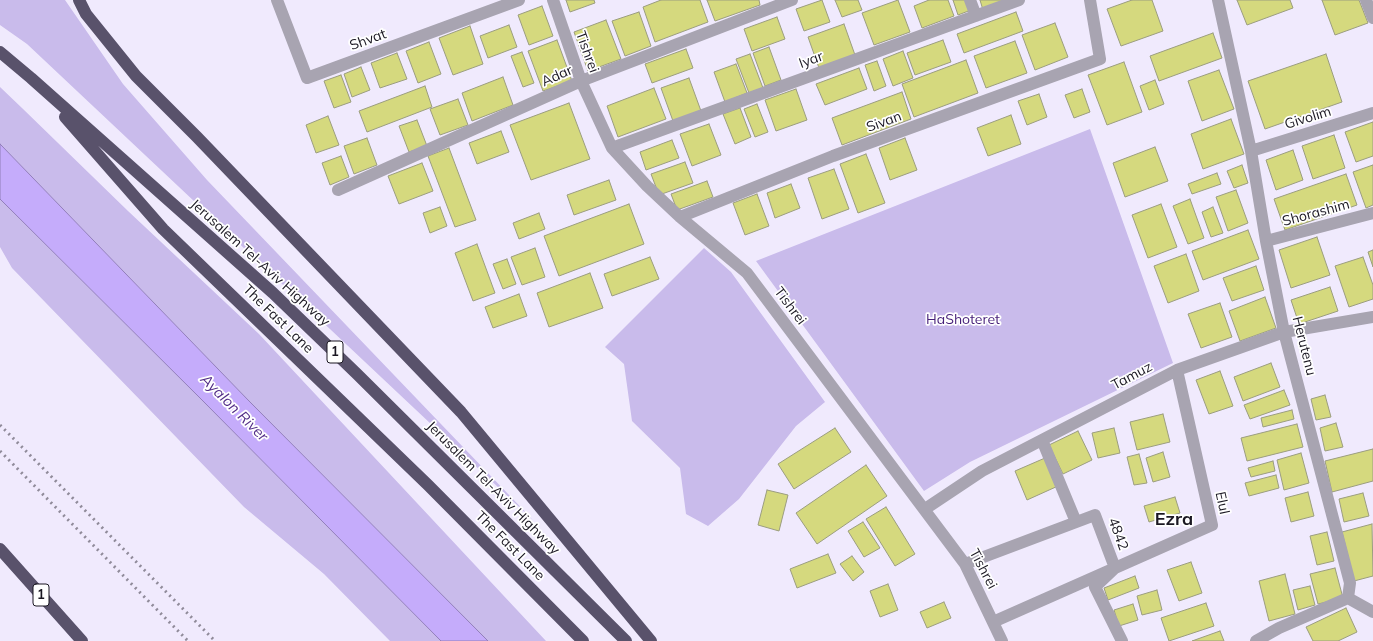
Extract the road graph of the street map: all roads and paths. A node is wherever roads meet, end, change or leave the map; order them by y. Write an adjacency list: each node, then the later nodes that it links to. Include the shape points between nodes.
1 (79, 0): 38 (highway, via 86,14 136,76 461,412)
2 (276, 0): 3 (street, Shvat, via 307,78)
3 (518, 0)
4 (553, 0): 15 (street, Tishrei)
5 (792, 0): 15 (street, Adar)
6 (970, 0): 11 (street)
7 (1019, 0): 11 (street, Iyar)
8 (1090, 0): 21 (street, Sivan, via 1100,59 833,156)
9 (1218, 0): 18 (street, Herutenu)
10 (1366, 0): 12 (street)
11 (976, 16): 17 (street, Iyar)
12 (1373, 18)
13 (0, 52): 14 (highway, Jerusalem Tel-Aviv Highway / 1)
14 (31, 78): 36 (highway, The Fast Lane / 1, via 163,229 428,485); 37 (highway, Jerusalem Tel-Aviv Highway / 1, via 273,293)
15 (582, 81): 17 (street, Tishrei); 19 (street, Adar)
16 (1373, 113): 18 (street, Givolim)
17 (612, 148): 21 (street, Tishrei)
18 (1251, 151): 22 (street, Herutenu)
19 (338, 190)
20 (1373, 213): 22 (street, Shorashim)
21 (680, 217): 27 (street, Tishrei, via 747,273)
22 (1266, 241): 24 (street, Herutenu)
23 (1373, 317): 24 (street, Tamuz)
24 (1284, 332): 25 (street, Tamuz); 32 (street, Herutenu, via 1350,583)
25 (1177, 370): 26 (street, Tamuz); 31 (street, Elul, via 1212,525)
26 (1042, 440): 27 (street, Tamuz, via 982,471); 28 (street)
27 (925, 509): 30 (street, Tishrei)
28 (1076, 522): 30 (street, 4842); 31 (street, 4842, via 1095,515)
29 (0, 549): 35 (highway, 1)
30 (965, 564): 34 (street, Tishrei)
31 (1115, 568): 34 (street, 4842); 40 (street, Elul, via 1095,587)
32 (1348, 598): 33 (street); 41 (street)
33 (1373, 612)
34 (993, 622): 39 (street, Tishrei)
35 (82, 641)
36 (583, 641)
37 (626, 641)
38 (651, 641)
39 (1002, 641)
40 (1122, 641)
41 (1256, 641)

